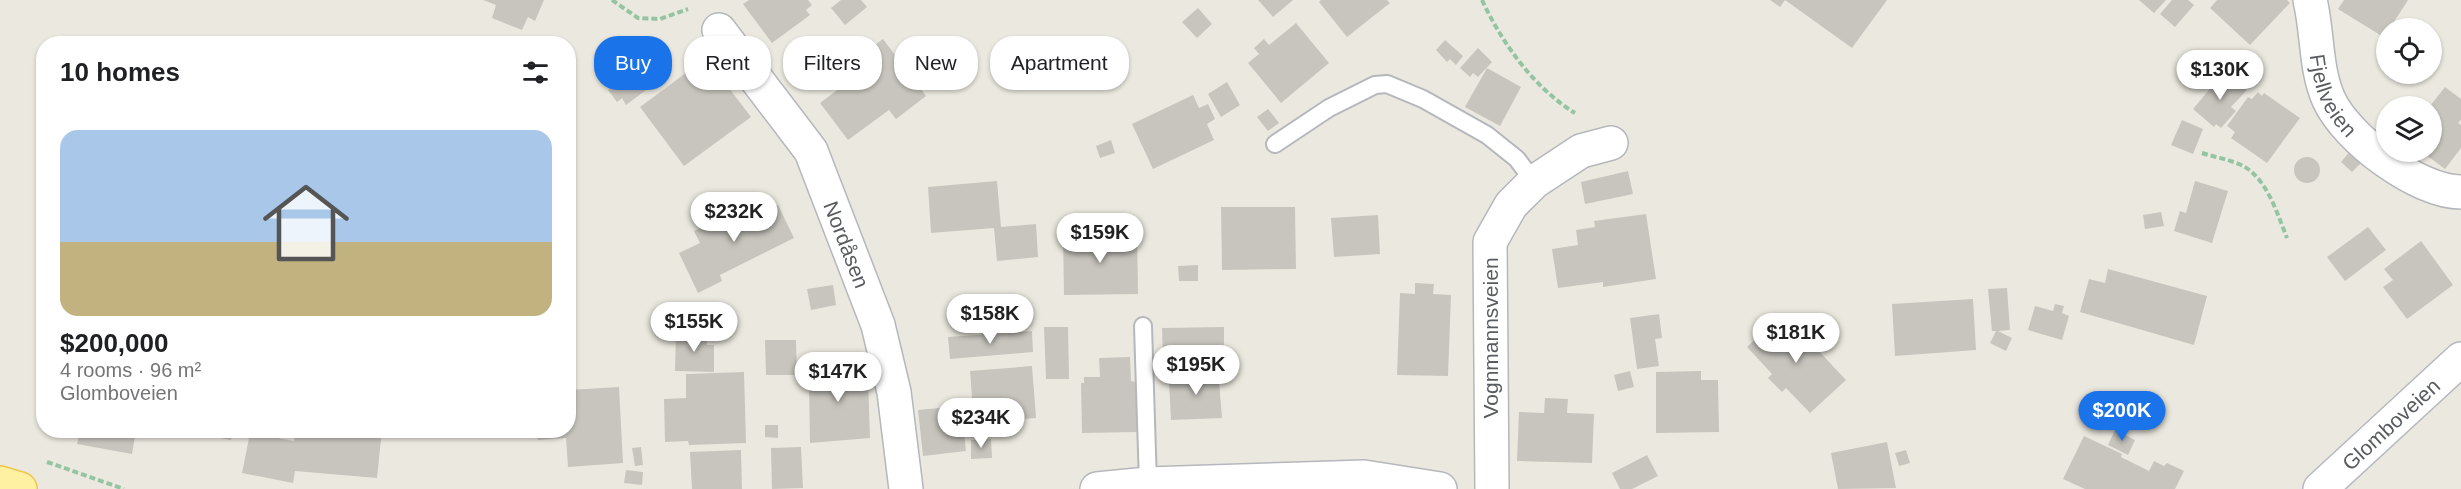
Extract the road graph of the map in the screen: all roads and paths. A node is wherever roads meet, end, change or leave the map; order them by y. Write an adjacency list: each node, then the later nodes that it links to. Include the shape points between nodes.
1 (612, 0): 4 (path, via 638,18 660,19 695,8)
2 (1482, 0): 5 (path, via 1493,25 1537,82 1559,103 1594,124)
3 (2310, 0): 9 (street, Fjellveien, via 2320,68 2330,101 2350,127 2388,165 2422,183)
4 (719, 30): 19 (street, Nordåsen, via 811,151 878,325 894,392)
5 (1611, 143): 8 (street, Vognmannsveien, via 1581,151)
6 (1275, 144): 8 (lane, via 1329,108 1375,85 1388,84 1487,135 1517,159)
7 (2202, 153): 10 (path, via 2240,164 2252,173 2269,195)
8 (1534, 182): 22 (street, Vognmannsveien, via 1511,205 1490,242)
9 (2461, 192)
10 (2288, 237)
11 (1143, 326): 15 (lane)
12 (2461, 359): 23 (street, Glomboveien)
13 (44, 462): 18 (path)
14 (0, 483): 17 (main road)
15 (1149, 484): 16 (street); 20 (street)
16 (1288, 485): 21 (street, via 1364,477)
17 (20, 489)
18 (124, 489)
19 (906, 489)
20 (1097, 489)
21 (1440, 489)
22 (1492, 489)
23 (2320, 489)

